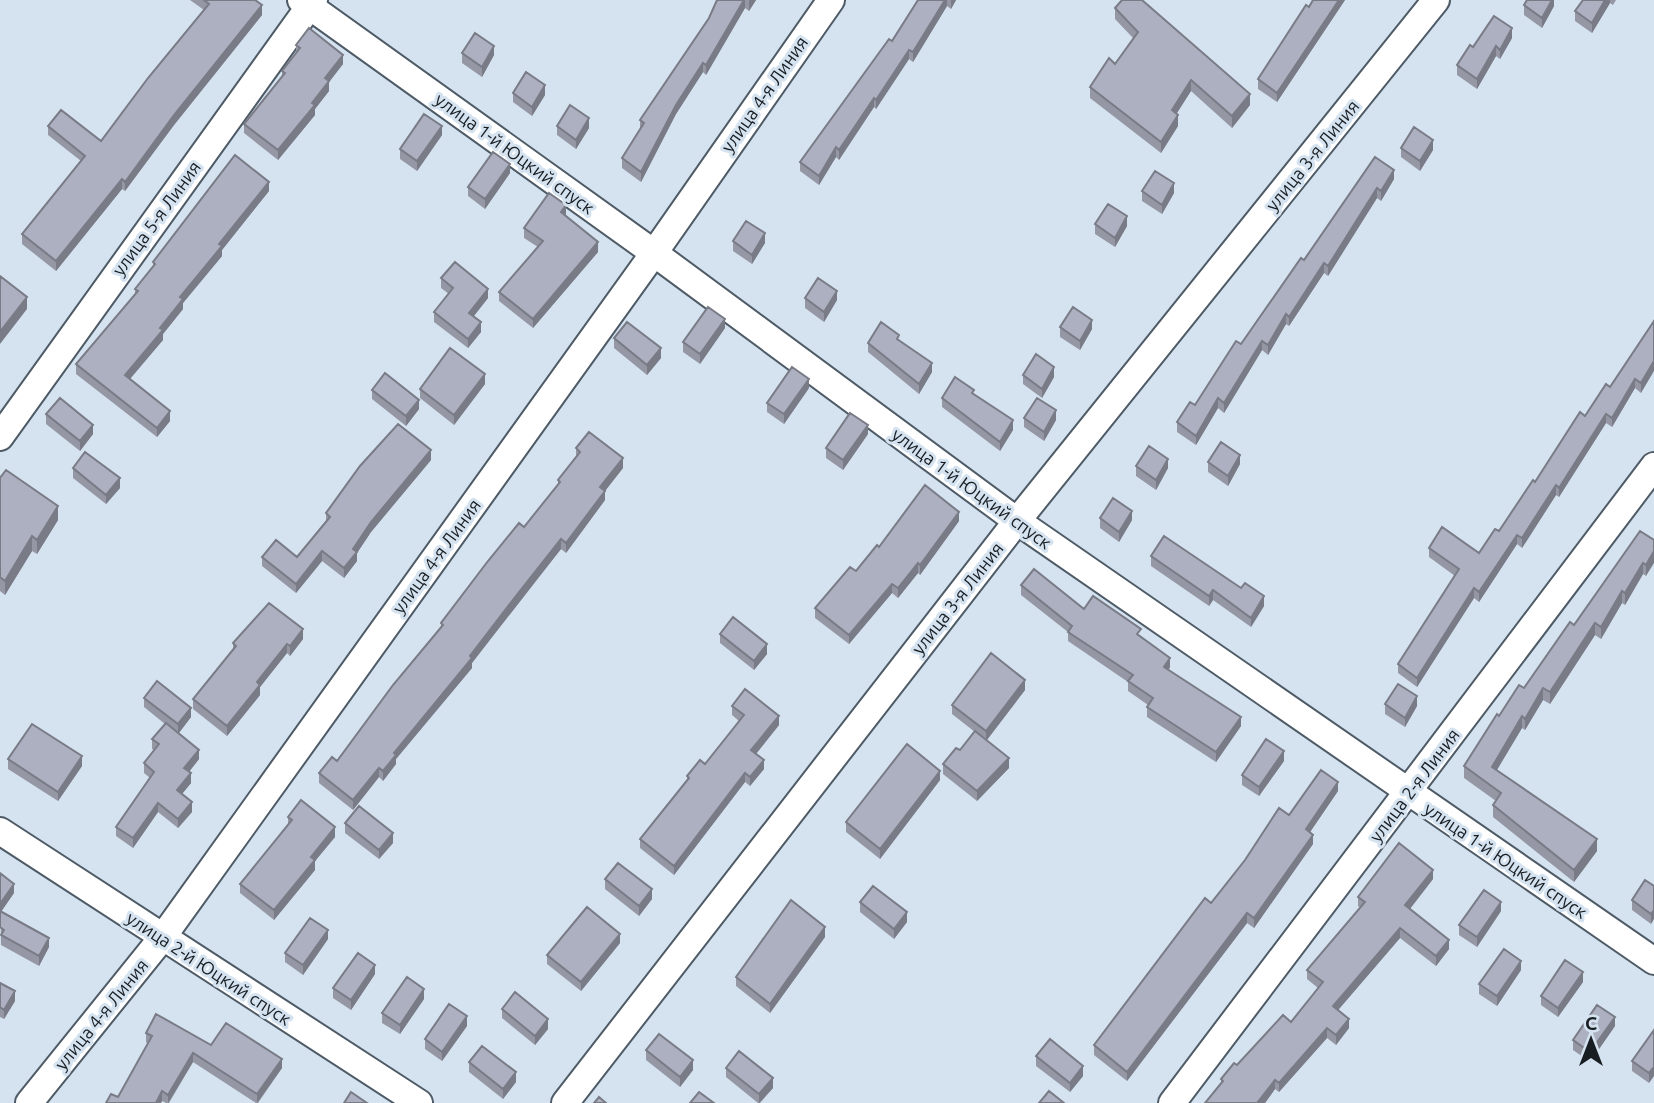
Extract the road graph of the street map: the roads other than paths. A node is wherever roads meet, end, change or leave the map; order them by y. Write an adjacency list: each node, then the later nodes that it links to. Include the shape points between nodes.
1 (831, 0): 4 (street, улица 4-я Линия)
2 (1436, 0): 7 (street, улица 3-я Линия)
3 (308, 2): 4 (street, улица 1-й Юцкий спуск); 5 (street, улица 5-я Линия)
4 (654, 253): 7 (street, улица 1-й Юцкий спуск); 10 (street, улица 4-я Линия)
5 (0, 436)
6 (1654, 466): 8 (street, улица 2-я Линия)
7 (1017, 522): 8 (street, улица 1-й Юцкий спуск); 14 (street, улица 3-я Линия)
8 (1408, 793): 11 (street, улица 1-й Юцкий спуск); 15 (street, улица 2-я Линия)
9 (0, 831): 10 (street, улица 2-й Юцкий спуск)
10 (162, 938): 12 (street, улица 4-я Линия); 13 (street, улица 2-й Юцкий спуск)
11 (1654, 961)
12 (29, 1103)
13 (419, 1103)
14 (565, 1103)
15 (1172, 1103)

